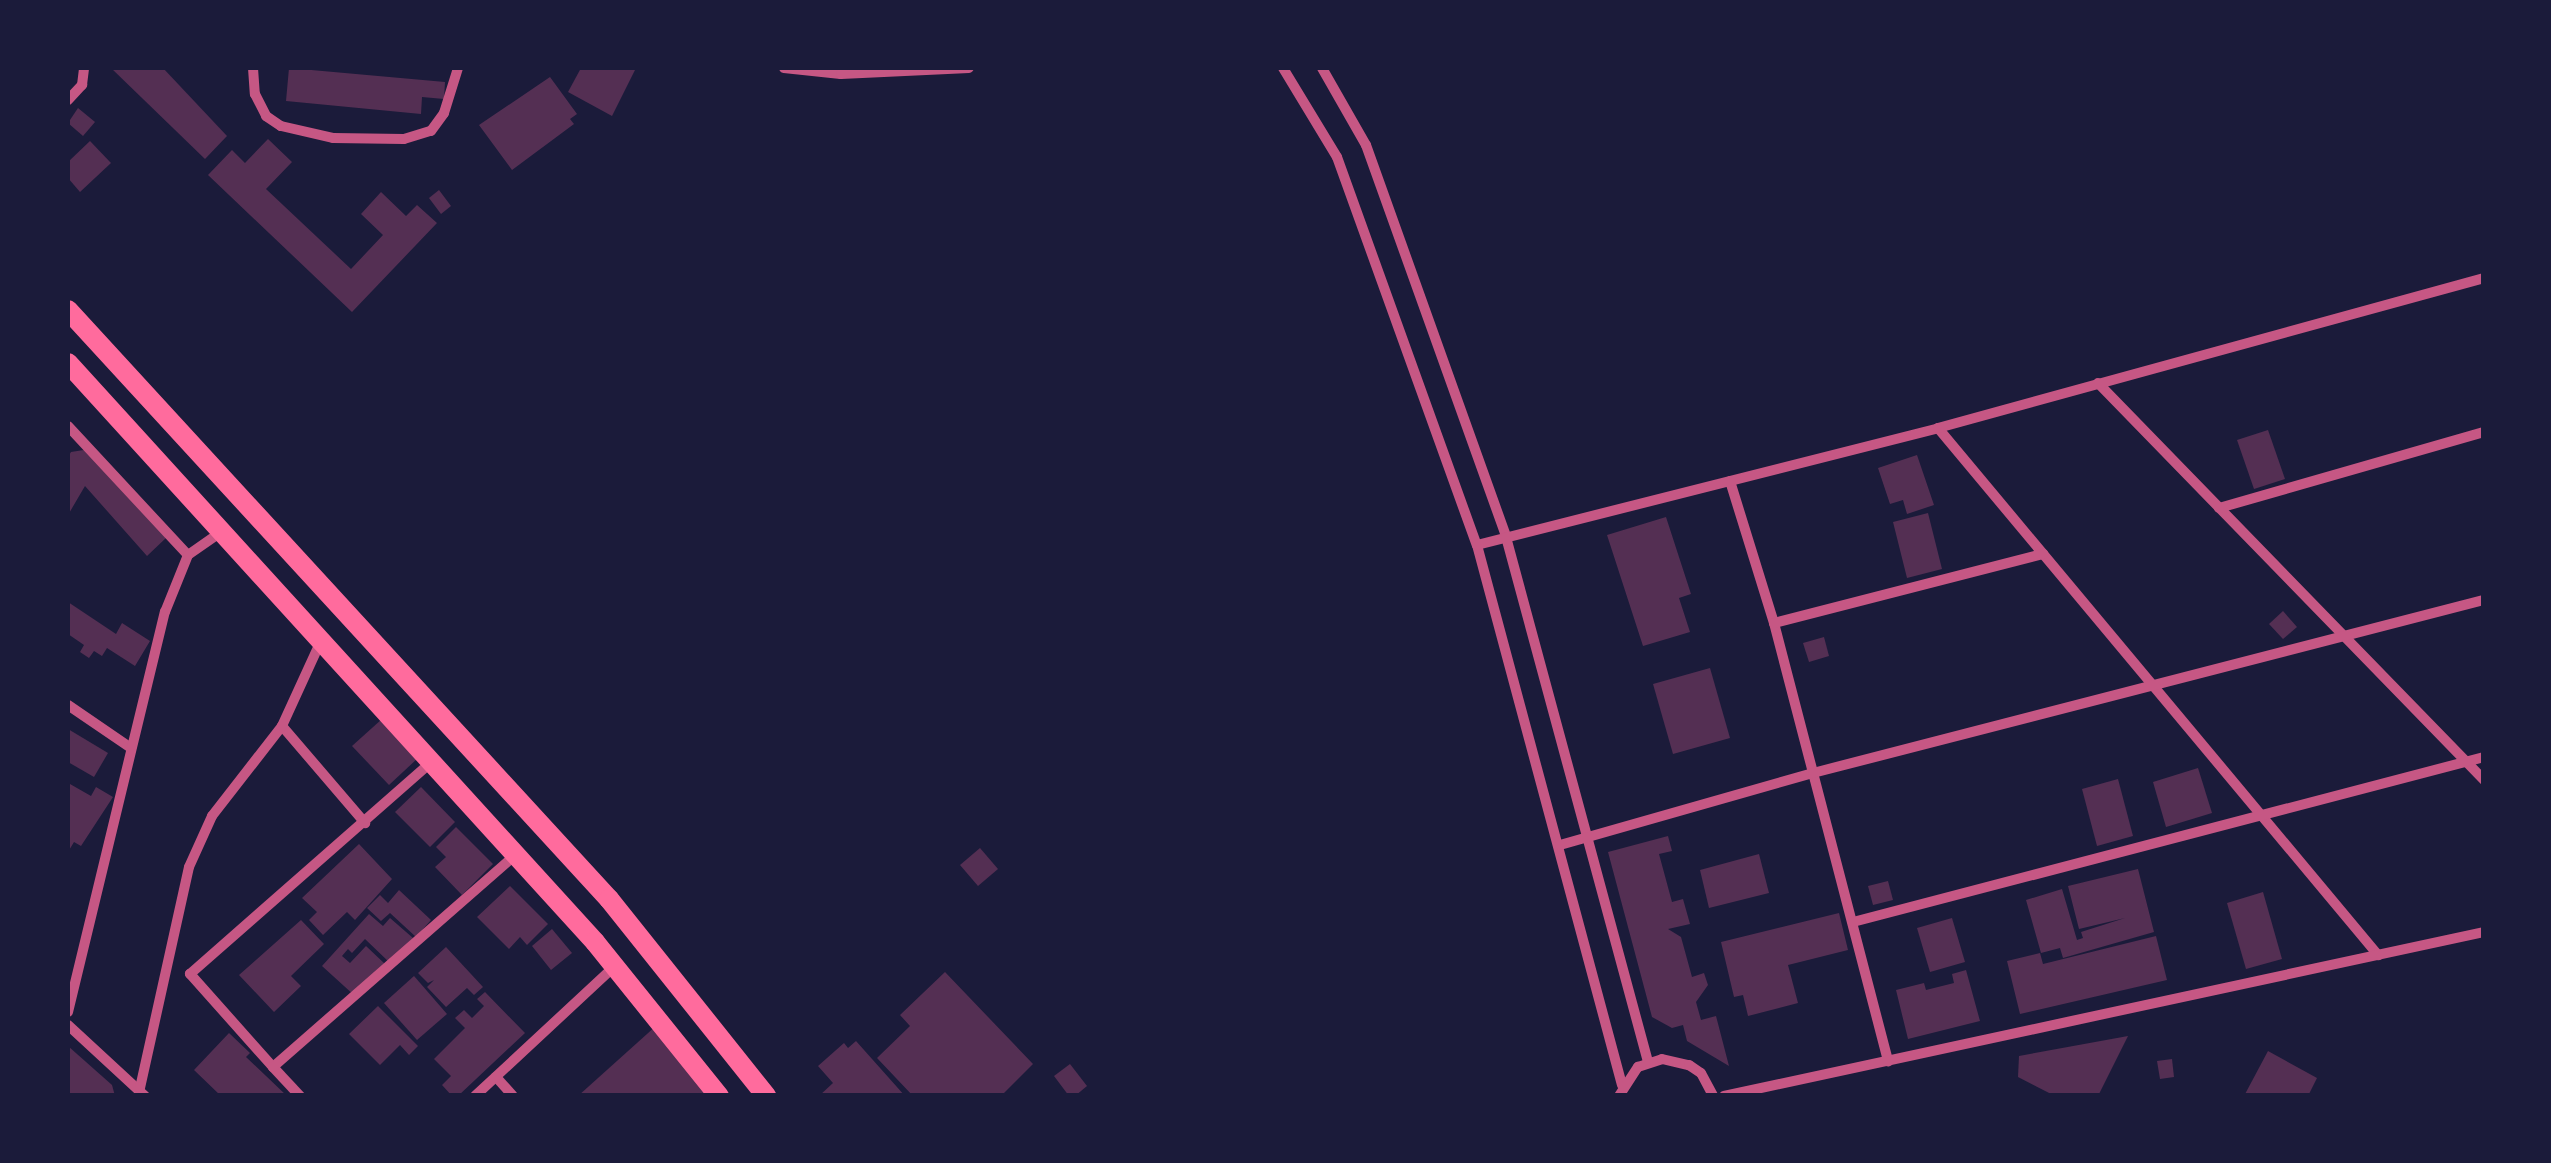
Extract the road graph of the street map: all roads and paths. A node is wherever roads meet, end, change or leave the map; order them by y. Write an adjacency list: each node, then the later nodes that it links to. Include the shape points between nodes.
1 (84, 68): 8 (street, via 82,85)
2 (253, 68): 3 (street, via 255,94 280,126 333,138 404,139 431,130 444,113)
3 (458, 68)
4 (784, 68): 5 (street, via 841,74)
5 (968, 68)
6 (1284, 68): 20 (street, via 1337,156)
7 (1322, 68): 19 (street, via 1366,144)
8 (68, 100)
9 (2484, 278): 12 (street)
10 (68, 310): 58 (main road, via 608,899)
11 (68, 363): 18 (main road)
12 (2098, 383): 14 (street); 17 (street)
13 (68, 426): 22 (street)
14 (1938, 428): 16 (street); 21 (street)
15 (2484, 432): 17 (street)
16 (1730, 481): 19 (street); 24 (street)
17 (2219, 508): 25 (street)
18 (221, 532): 22 (street); 26 (main road)
19 (1506, 538): 20 (street); 38 (street)
20 (1477, 545): 39 (street)
21 (2043, 554): 24 (street); 27 (street)
22 (188, 555): 30 (street, via 165,612)
23 (2484, 600): 25 (street)
24 (1774, 622): 34 (street)
25 (2344, 636): 27 (street); 33 (street)
26 (322, 640): 29 (street); 32 (main road)
27 (2154, 687): 34 (street); 36 (street)
28 (68, 704): 30 (street)
29 (282, 726): 37 (street); 53 (street, via 212,816 189,867)
30 (132, 748): 45 (street)
31 (2484, 757): 33 (street)
32 (432, 762): 37 (street); 40 (main road)
33 (2466, 762): 35 (street); 36 (street)
34 (1813, 773): 38 (street); 41 (street)
35 (2484, 780)
36 (2263, 818): 41 (street); 43 (street)
37 (365, 823): 50 (street, via 190,974)
38 (1590, 836): 39 (street); 49 (street)
39 (1560, 845): 52 (street)
40 (515, 855): 44 (main road); 50 (street)
41 (1853, 922): 48 (street)
42 (2484, 932): 43 (street)
43 (2378, 955): 48 (street)
44 (615, 966): 51 (street); 57 (main road)
45 (71, 978): 46 (street)
46 (68, 1012)
47 (68, 1025): 53 (street)
48 (1888, 1061): 60 (street)
49 (1648, 1062): 52 (street); 59 (street, via 1689,1065)
50 (274, 1068): 54 (street)
51 (496, 1077): 55 (street); 56 (street)
52 (1620, 1090)
53 (143, 1092)
54 (300, 1096)
55 (476, 1096)
56 (513, 1096)
57 (719, 1096)
58 (766, 1096)
59 (1713, 1096)
60 (1724, 1096)

